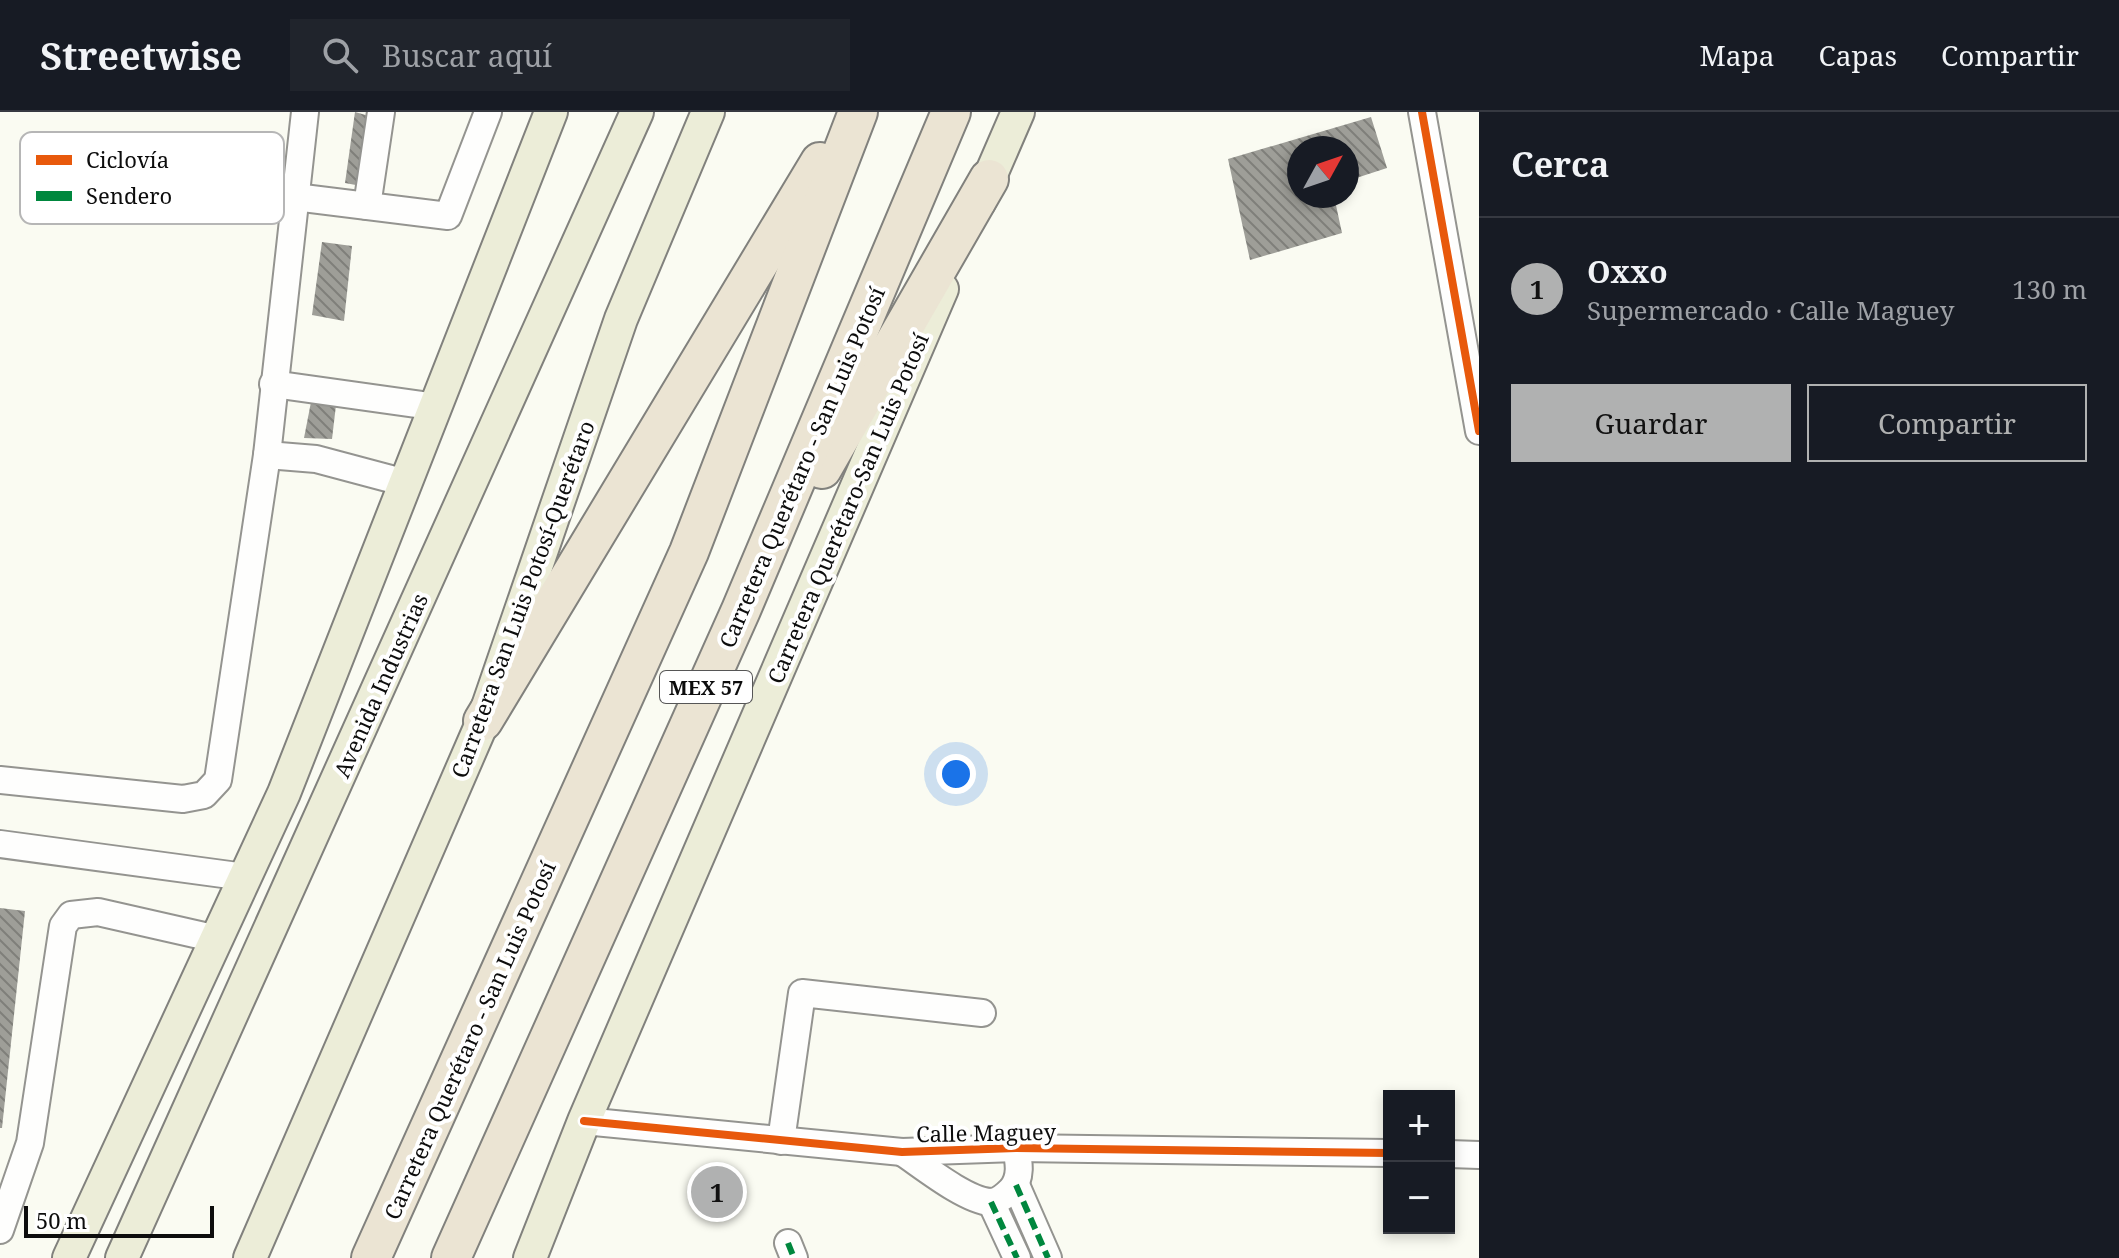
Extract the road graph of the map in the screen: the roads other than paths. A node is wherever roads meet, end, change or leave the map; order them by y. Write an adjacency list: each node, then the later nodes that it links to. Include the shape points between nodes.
1 (305, 112): 13 (street)
2 (381, 112): 14 (street)
3 (488, 112): 14 (street, via 448,216)
4 (551, 112): 16 (main road, Avenida Industrias)
5 (637, 112): 38 (main road, Avenida Industrias)
6 (708, 112): 21 (main road, Carretera San Luis Potosí-Querétaro, via 621,319)
7 (850, 112): 21 (highway)
8 (858, 112): 40 (highway, Carretera Querétaro - San Luis Potosí / MEX 57, via 689,552)
9 (951, 112): 20 (highway, Carretera Querétaro - San Luis Potosí / MEX 57)
10 (1018, 112): 12 (main road, Carretera Querétaro-San Luis Potosí)
11 (1422, 112): 17 (street)
12 (989, 179): 20 (highway); 27 (main road, Carretera Querétaro-San Luis Potosí)
13 (295, 197): 14 (street); 15 (street)
14 (367, 206)
15 (273, 384): 16 (street); 18 (street)
16 (437, 407): 19 (main road, Avenida Industrias)
17 (1479, 431)
18 (267, 455): 19 (street, via 316,459); 22 (street, via 221,770 212,788 183,799)
19 (406, 483): 24 (main road, Avenida Industrias, via 284,793)
20 (741, 610): 41 (highway, Carretera Querétaro - San Luis Potosí / MEX 57)
21 (483, 721): 39 (main road, Carretera San Luis Potosí-Querétaro)
22 (0, 780)
23 (0, 844): 24 (street)
24 (245, 877): 25 (main road, Avenida Industrias)
25 (217, 939): 36 (street, via 98,912 71,915 63,926 30,1143); 37 (main road, Avenida Industrias)
26 (982, 1013): 28 (street, via 802,993)
27 (584, 1121): 28 (street, Calle Maguey); 42 (main road, Carretera Querétaro-San Luis Potosí)
28 (781, 1141): 30 (street, Calle Maguey)
29 (1016, 1148): 30 (street, Calle Maguey); 31 (street, Calle Maguey); 34 (street)
30 (902, 1152): 35 (street, via 966,1193)
31 (1383, 1153)
32 (1455, 1154): 33 (street)
33 (1479, 1155)
34 (1016, 1185): 35 (street); 44 (street)
35 (991, 1202): 43 (street)
36 (0, 1230)
37 (69, 1258)
38 (122, 1258)
39 (250, 1258)
40 (371, 1258)
41 (451, 1258)
42 (530, 1258)
43 (1017, 1258)
44 (1048, 1258)

